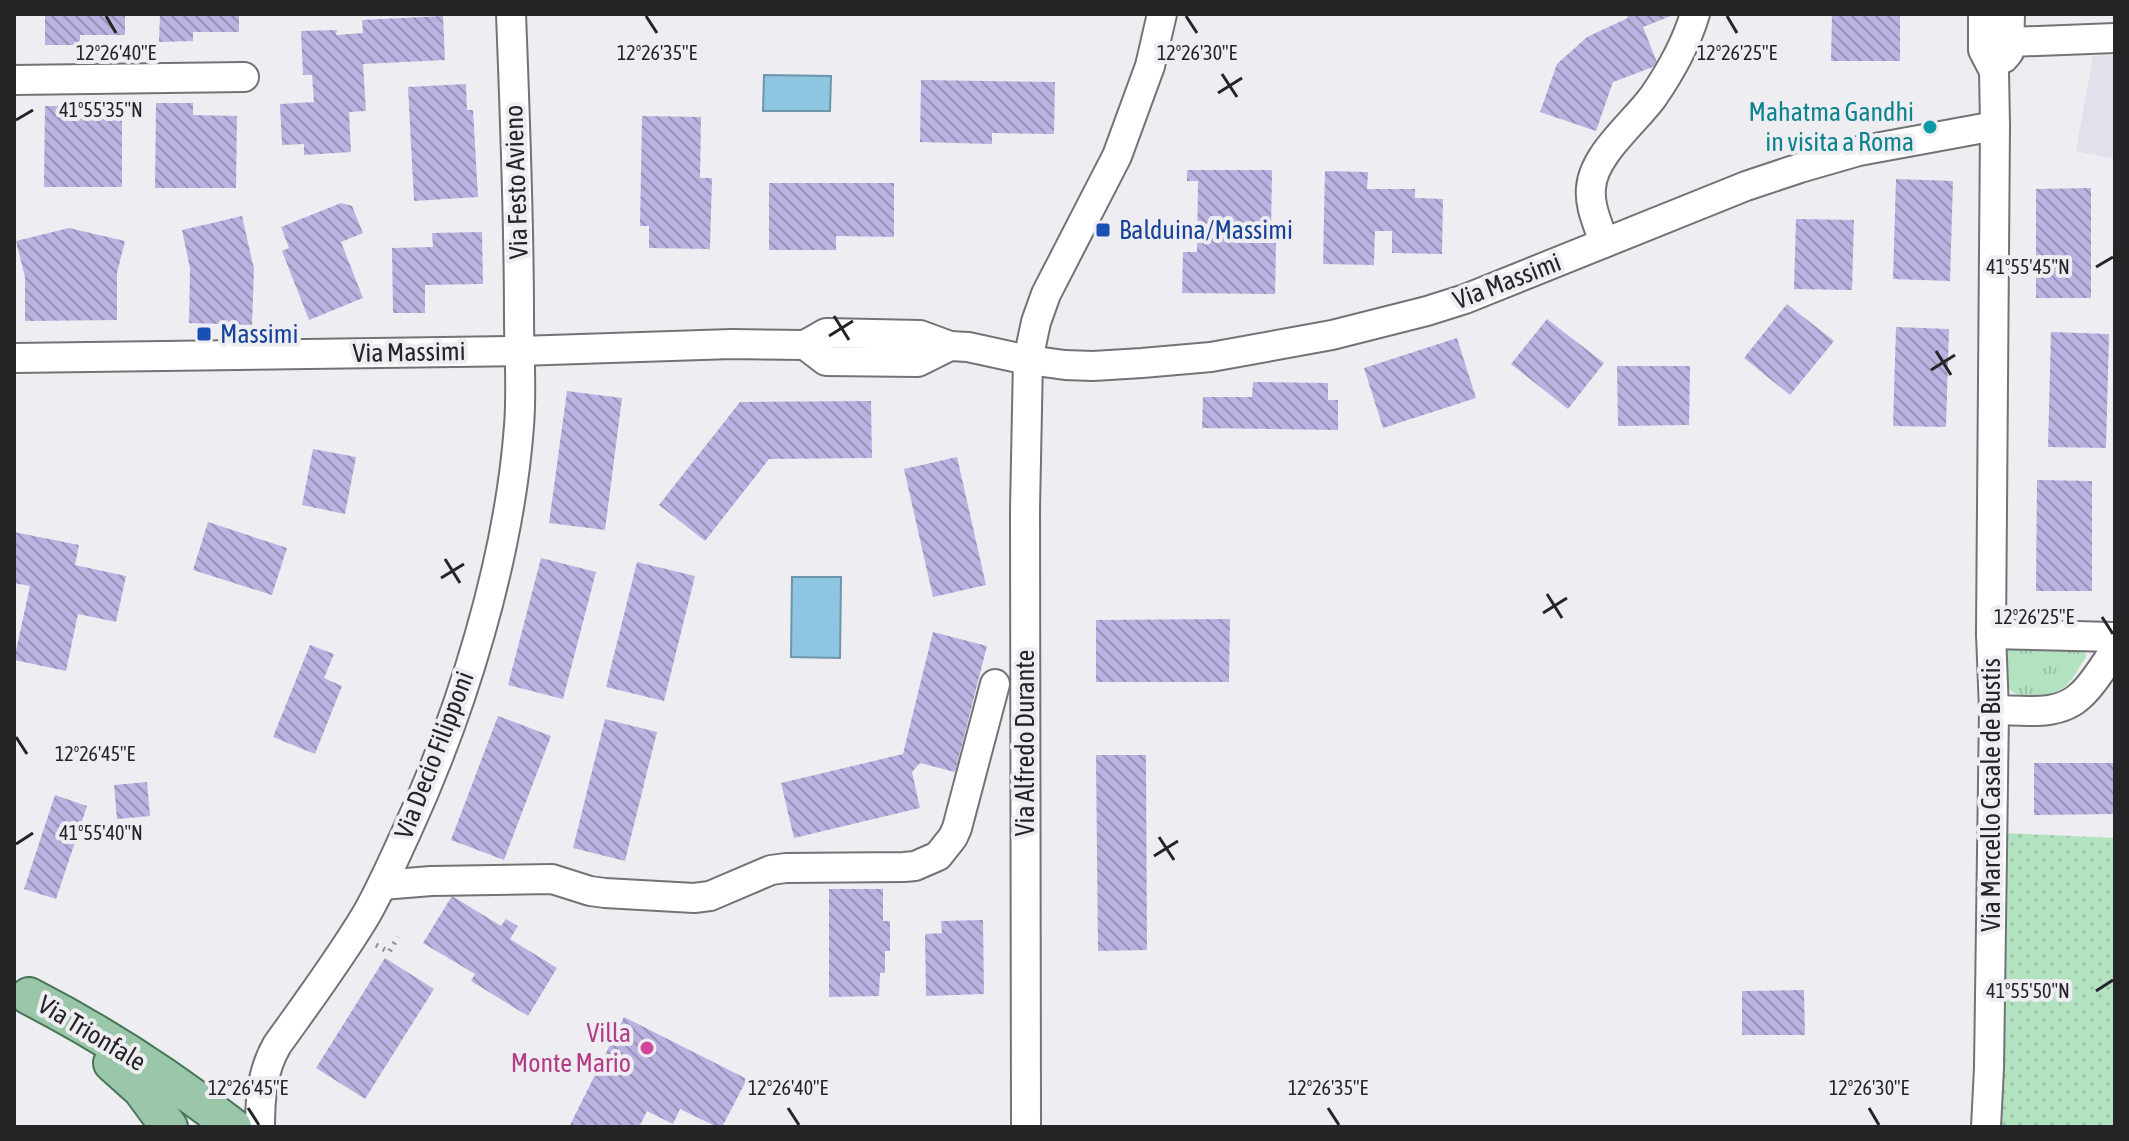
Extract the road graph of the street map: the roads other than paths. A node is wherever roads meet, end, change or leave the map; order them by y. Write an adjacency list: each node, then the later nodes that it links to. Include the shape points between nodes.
1 (511, 14): 13 (street, Via Festo Avieno)
2 (1162, 14): 15 (street, Via Alfredo Durante, via 1150,66 1117,156 1046,294)
3 (1695, 14): 12 (street, via 1681,53 1659,88 1595,170 1592,207)
4 (1983, 14): 8 (street, via 1983,50)
5 (2010, 14): 7 (street)
6 (2115, 38): 7 (street)
7 (2010, 42): 8 (street)
8 (1994, 71): 11 (street)
9 (244, 77): 10 (street)
10 (14, 80)
11 (1995, 126): 12 (street, Via Massimi, via 1859,151 1800,168); 16 (street, Via Marcello Casale de Bustis)
12 (1604, 243): 15 (street, Via Massimi, via 1465,299 1332,335 1211,357 1142,363)
13 (519, 351): 14 (street, Via Massimi); 15 (street, Via Massimi, via 805,345 826,333 920,335); 21 (street, Via Decio Filipponi, via 514,472 490,594 444,743)
14 (14, 358)
15 (1028, 360): 26 (street, Via Alfredo Durante)
16 (1991, 634): 17 (street); 20 (street, Via Marcello Casale de Bustis)
17 (2115, 637)
18 (2115, 650): 20 (street, via 2083,694 2065,706)
19 (995, 684): 21 (street, via 953,837 938,856 915,866 771,870 694,898 590,891 552,879)
20 (1994, 710): 27 (street, Via Marcello Casale de Bustis)
21 (382, 885): 25 (street, Via Decio Filipponi, via 269,1060)
22 (22, 991): 23 (main road, Via Trionfale, via 131,1079); 24 (main road, Via Trionfale, via 149,1066)
23 (169, 1127)
24 (233, 1127)
25 (260, 1127)
26 (1026, 1127)
27 (1986, 1127)

